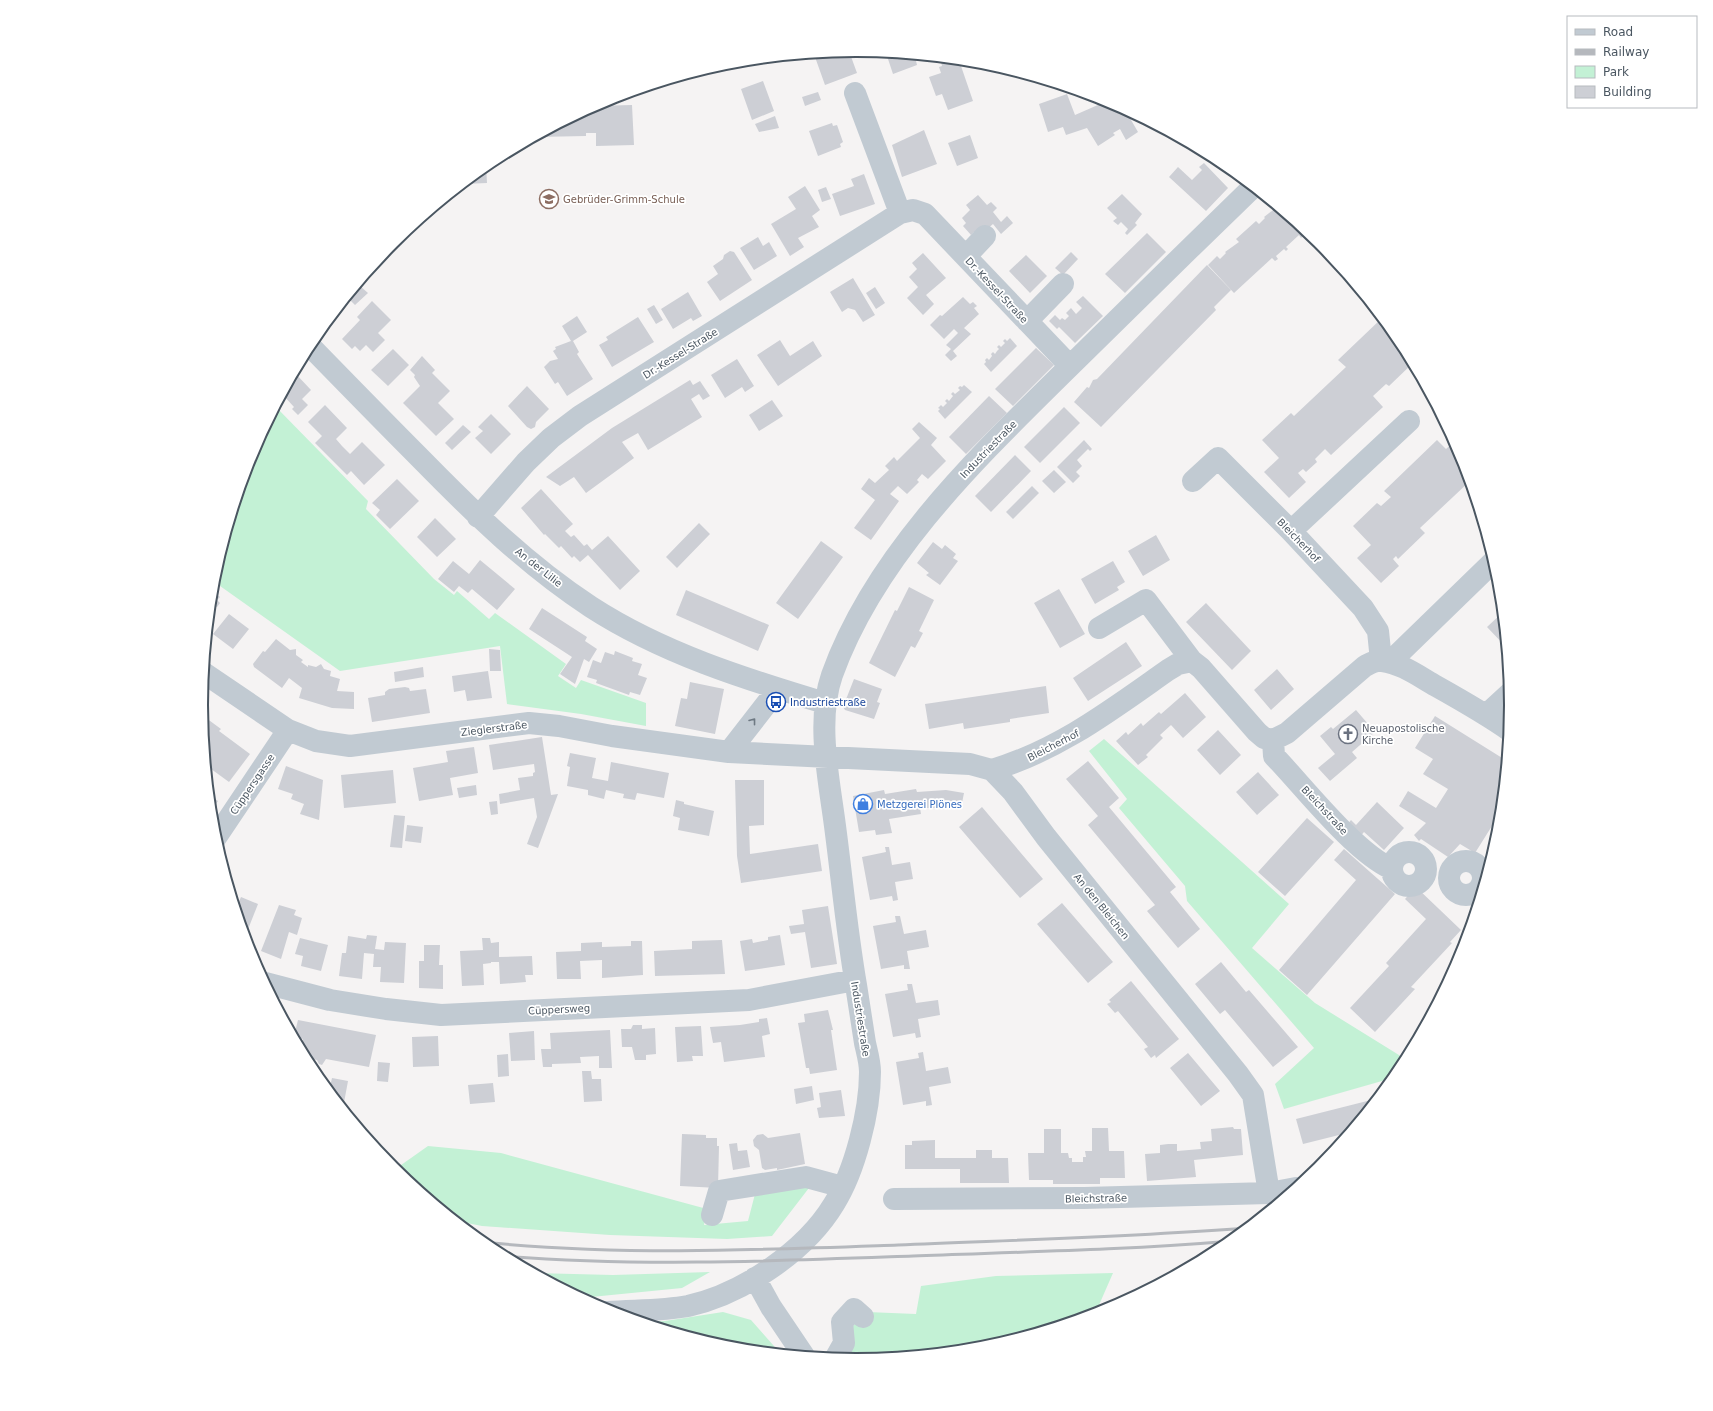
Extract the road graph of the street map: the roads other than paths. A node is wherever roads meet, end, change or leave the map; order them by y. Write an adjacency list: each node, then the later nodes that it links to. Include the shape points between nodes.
1 (855, 93): 3 (street)
2 (1250, 190): 9 (street, Industriestraße)
3 (900, 213): 5 (street, Dr.-Kessel-Straße, via 913,210 925,214); 12 (street, Dr.-Kessel-Straße, via 580,416 551,438 526,462)
4 (985, 236): 5 (street)
5 (966, 256): 7 (street, Dr.-Kessel-Straße)
6 (1063, 284): 7 (street)
7 (1027, 321): 9 (street, Dr.-Kessel-Straße)
8 (314, 350): 12 (street, An der Lilie)
9 (1070, 366): 21 (street, Industriestraße, via 976,459 908,540 858,614 831,677)
10 (1408, 421): 13 (street)
11 (1193, 481): 13 (street, Bleicherhof, via 1218,458)
12 (478, 517): 19 (street, An der Lilie, via 511,546 591,607 637,633 714,667)
13 (1291, 531): 17 (street, Bleicherhof, via 1363,608 1378,631)
14 (1490, 565): 17 (street)
15 (1099, 628): 16 (street, via 1146,600)
16 (1192, 661): 25 (street, via 1257,732 1264,738); 28 (street, Bleicherhof, via 1178,664 1168,670 1067,738 1029,758)
17 (1385, 662): 22 (street, via 1415,674); 25 (street, via 1373,662 1365,666 1287,733)
18 (209, 676): 24 (street, Zieglerstraße)
19 (778, 689): 21 (street, An der Lilie); 26 (street, one-way to 19)
20 (1505, 698): 22 (street)
21 (825, 703): 27 (street, Industriestraße)
22 (1486, 715): 23 (street)
23 (1504, 727)
24 (288, 730): 26 (street, Zieglerstraße, via 316,741 350,746 529,723); 29 (street, Cüppersgasse)
25 (1273, 740): 31 (street, Bleichstraße, via 1274,756 1349,836 1381,865 1392,869 1397,857 1403,853 1413,853 1421,857 1426,867 1425,875 1437,882)
26 (729, 752): 27 (street, Zieglerstraße)
27 (826, 756): 28 (street, via 970,764); 34 (street, Industriestraße)
28 (992, 770): 38 (street, An den Bleichen, via 1013,792 1046,837 1253,1095)
29 (220, 831)
30 (1482, 875): 31 (street, via 1471,862 1460,862 1450,872)
31 (1449, 879): 33 (street, via 1452,887)
32 (1478, 889): 33 (street)
33 (1470, 903)
34 (855, 980): 35 (street, Cüppersweg, via 749,1000 441,1015 330,1000); 36 (street, Industriestraße, via 870,1070 866,1112 851,1171)
35 (272, 985)
36 (843, 1187): 40 (street, via 806,1177 720,1191); 41 (street, Industriestraße, via 834,1205 814,1230 788,1255)
37 (1288, 1190): 38 (street, Bleichstraße)
38 (1269, 1193): 39 (street, Bleichstraße, via 1084,1198)
39 (894, 1199)
40 (712, 1215)
41 (755, 1278): 42 (street, Industriestraße, via 738,1288 687,1306); 44 (street)
42 (624, 1311)
43 (863, 1317): 45 (street, via 854,1309 842,1322 844,1343)
44 (801, 1351)
45 (838, 1354)

